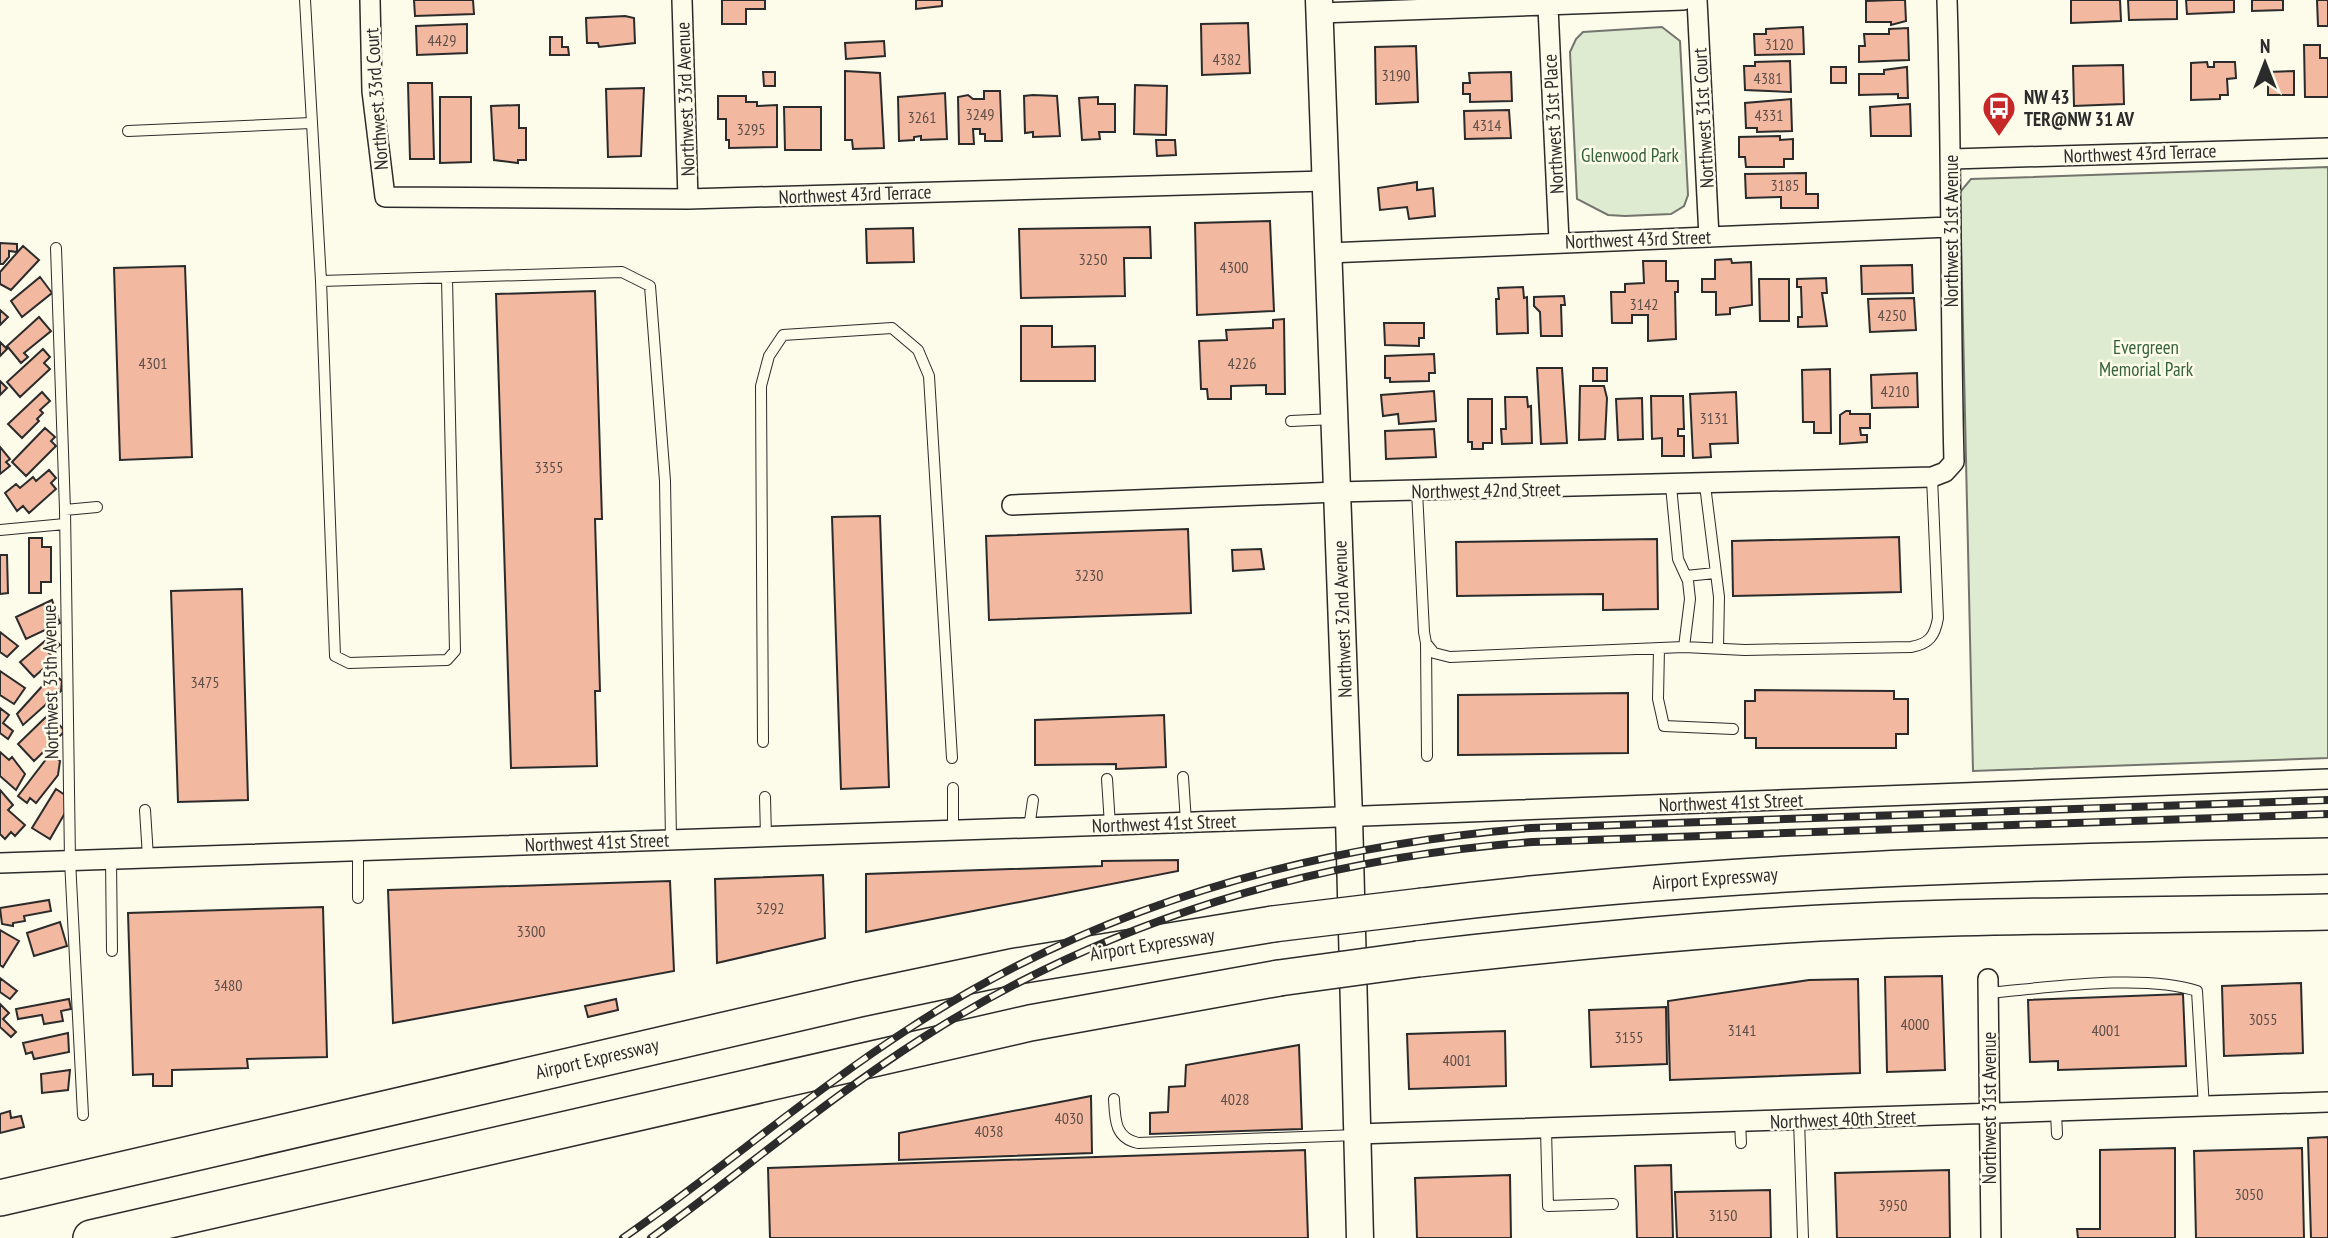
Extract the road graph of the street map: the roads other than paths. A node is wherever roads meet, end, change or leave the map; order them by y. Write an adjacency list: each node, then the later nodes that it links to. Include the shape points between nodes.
1 (305, 0): 10 (lane)
2 (370, 0): 15 (street, Northwest 33rd Court, via 372,91)
3 (682, 0): 16 (street, Northwest 33rd Avenue)
4 (1683, 0): 7 (street)
5 (1697, 0): 18 (street, Northwest 31st Court)
6 (1947, 0): 13 (street, Northwest 31st Avenue)
7 (1591, 2): 9 (street)
8 (1319, 7): 9 (street); 14 (main road, Northwest 32nd Avenue)
9 (1548, 7): 19 (street, Northwest 31st Place)
10 (311, 124): 11 (lane); 23 (lane)
11 (128, 131)
12 (2328, 148): 13 (street, Northwest 43rd Terrace)
13 (1952, 159): 17 (street, Northwest 31st Avenue)
14 (1326, 181): 16 (street, Northwest 43rd Terrace); 21 (main road, Northwest 32nd Avenue)
15 (385, 197): 16 (street, Northwest 43rd Terrace)
16 (688, 199)
17 (1949, 227): 18 (street, Northwest 43rd Street); 26 (street, Northwest 31st Avenue, via 1954,462)
18 (1709, 237): 19 (street, Northwest 43rd Street)
19 (1559, 241): 21 (street, Northwest 43rd Street)
20 (56, 248): 33 (lane, Northwest 35th Avenue)
21 (1328, 253): 24 (main road, Northwest 32nd Avenue)
22 (447, 278): 23 (lane); 23 (lane, via 455,651 447,660 349,663 335,656); 59 (lane, via 622,272 650,286 665,481)
23 (321, 281)
24 (1335, 419): 25 (lane); 30 (main road, Northwest 32nd Avenue)
25 (1291, 421)
26 (1932, 477): 27 (street, Northwest 42nd Street); 41 (lane, via 1938,618 1927,642 1911,647)
27 (1705, 485): 28 (street, Northwest 42nd Street); 36 (lane)
28 (1671, 486): 29 (street, Northwest 42nd Street); 37 (lane, via 1678,559)
29 (1417, 491): 30 (street, Northwest 42nd Street); 38 (lane)
30 (1337, 492): 31 (street, Northwest 42nd Street); 53 (main road, Northwest 32nd Avenue)
31 (1012, 505)
32 (97, 507): 33 (lane)
33 (65, 510): 34 (lane, Northwest 35th Avenue)
34 (65, 524): 35 (lane); 64 (lane, Northwest 35th Avenue)
35 (0, 530)
36 (1715, 573): 37 (lane); 41 (lane)
37 (1686, 576): 39 (lane, via 1690,598)
38 (1426, 643): 40 (lane, via 1434,653 1450,657); 44 (lane)
39 (1684, 647): 40 (lane); 41 (lane)
40 (1659, 648): 42 (lane, via 1658,699 1664,726)
41 (1718, 648)
42 (1733, 729)
43 (763, 742): 45 (lane, via 761,386 769,356 783,335 892,328 918,350 929,376)
44 (1427, 756)
45 (952, 758)
46 (1183, 777): 54 (lane)
47 (1107, 779): 55 (lane)
48 (2328, 779): 53 (street, Northwest 41st Street)
49 (953, 788): 57 (lane)
50 (765, 797): 58 (lane)
51 (1033, 800): 56 (lane)
52 (145, 810): 62 (lane)
53 (1349, 817): 54 (street, Northwest 41st Street); 79 (main road, Northwest 32nd Avenue)
54 (1186, 822): 55 (street, Northwest 41st Street)
55 (1110, 825): 56 (street, Northwest 41st Street)
56 (1029, 828): 57 (street, Northwest 41st Street)
57 (953, 830): 58 (street, Northwest 41st Street)
58 (766, 836): 59 (street, Northwest 41st Street)
59 (671, 840): 60 (street, Northwest 41st Street)
60 (358, 850): 62 (street, Northwest 41st Street); 66 (lane)
61 (2328, 856): 81 (highway, Airport Expressway, bridge, via 1765,874 1554,890 1273,924 1011,967)
62 (148, 857): 63 (street, Northwest 41st Street)
63 (111, 859): 64 (street, Northwest 41st Street); 68 (lane)
64 (70, 860): 65 (street, Northwest 41st Street); 74 (lane, Northwest 35th Avenue)
65 (0, 863)
66 (358, 898)
67 (2328, 912): 86 (highway, bridge, via 1928,919 1757,927 1562,943 1279,978 1004,1028)
68 (112, 951)
69 (1988, 986): 72 (lane, via 2179,985 2197,991); 75 (street, Northwest 31st Avenue)
70 (1114, 1099): 79 (lane, via 1115,1124 1128,1141 1138,1143)
71 (2328, 1102): 72 (street, Northwest 40th Street)
72 (2204, 1108): 73 (street, Northwest 40th Street)
73 (2056, 1113): 75 (street, Northwest 40th Street); 80 (lane)
74 (83, 1115)
75 (1989, 1115): 76 (street, Northwest 40th Street); 89 (street, Northwest 31st Avenue)
76 (1799, 1120): 77 (street, Northwest 40th Street); 88 (lane)
77 (1740, 1122): 78 (street, Northwest 40th Street); 82 (lane)
78 (1546, 1130): 79 (street, Northwest 40th Street); 85 (lane, via 1548,1206)
79 (1357, 1135): 87 (main road, Northwest 32nd Avenue)
80 (2057, 1135)
81 (250, 1140): 83 (highway); 84 (highway, Airport Expressway)
82 (1741, 1143)
83 (0, 1178)
84 (0, 1198)
85 (1613, 1204)
86 (91, 1238)
87 (1360, 1238)
88 (1803, 1238)
89 (1991, 1238)

